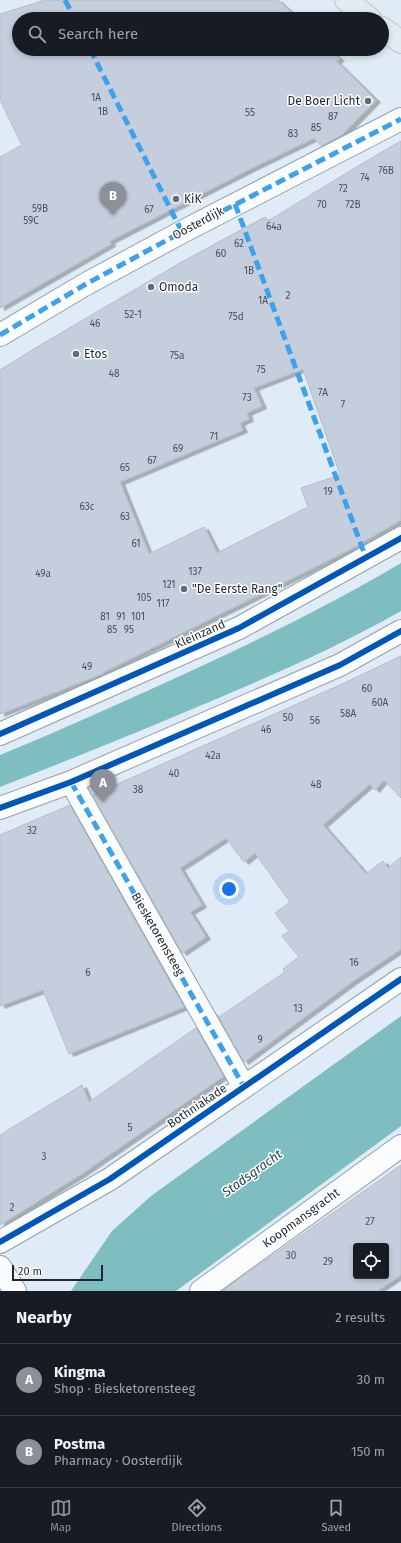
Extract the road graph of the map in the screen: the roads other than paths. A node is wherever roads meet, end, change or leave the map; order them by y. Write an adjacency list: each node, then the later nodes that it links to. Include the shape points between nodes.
1 (346, 0): 2 (main road)
2 (361, 12)
3 (389, 33): 4 (main road)
4 (401, 42)
5 (401, 119): 6 (street, Oosterdijk, via 175,235)
6 (0, 335)
7 (401, 538): 9 (street, Kleinzand, via 239,628)
8 (401, 631): 10 (street, via 340,665)
9 (0, 734)
10 (71, 782): 11 (street); 13 (street, Biesketorensteeg)
11 (0, 808)
12 (401, 979): 13 (street, Bothniakade)
13 (244, 1087): 15 (street, Bothniakade, via 110,1179)
14 (401, 1146): 18 (street, Koopmansgracht)
15 (0, 1242)
16 (0, 1267): 17 (street)
17 (15, 1291)
18 (201, 1291)

